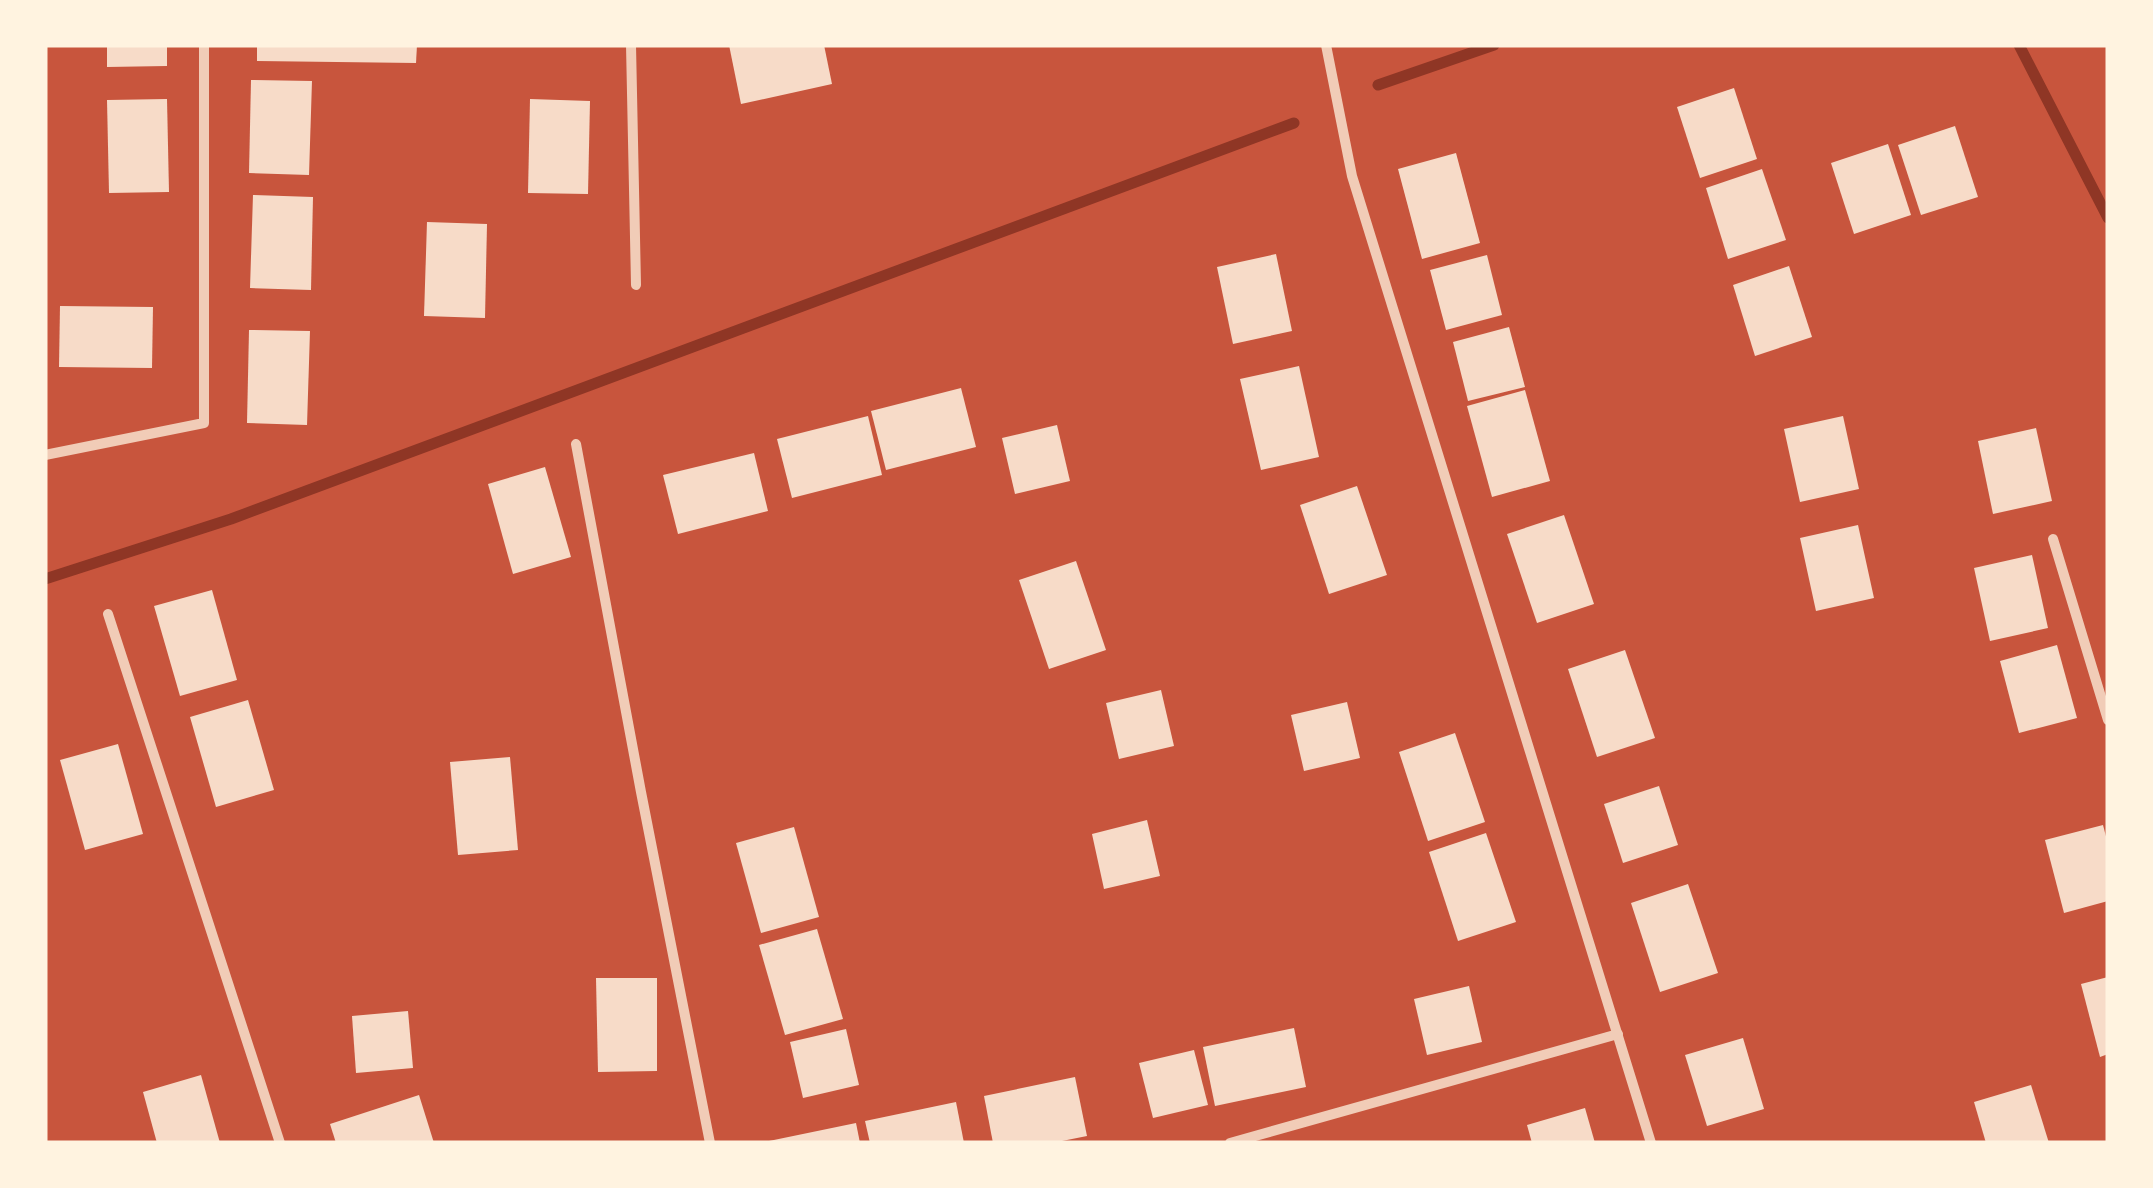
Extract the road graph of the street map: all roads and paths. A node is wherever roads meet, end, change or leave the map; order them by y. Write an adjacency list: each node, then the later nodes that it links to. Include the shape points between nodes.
1 (204, 45): 6 (street, via 204,423)
2 (632, 45): 4 (street)
3 (1326, 45): 10 (street, via 1352,176)
4 (636, 285)
5 (576, 444): 12 (street)
6 (45, 456)
7 (2053, 539): 9 (street)
8 (108, 614): 11 (street)
9 (2108, 720)
10 (1618, 1034): 13 (street); 14 (street)
11 (280, 1143)
12 (710, 1143)
13 (1230, 1143)
14 (1651, 1143)

